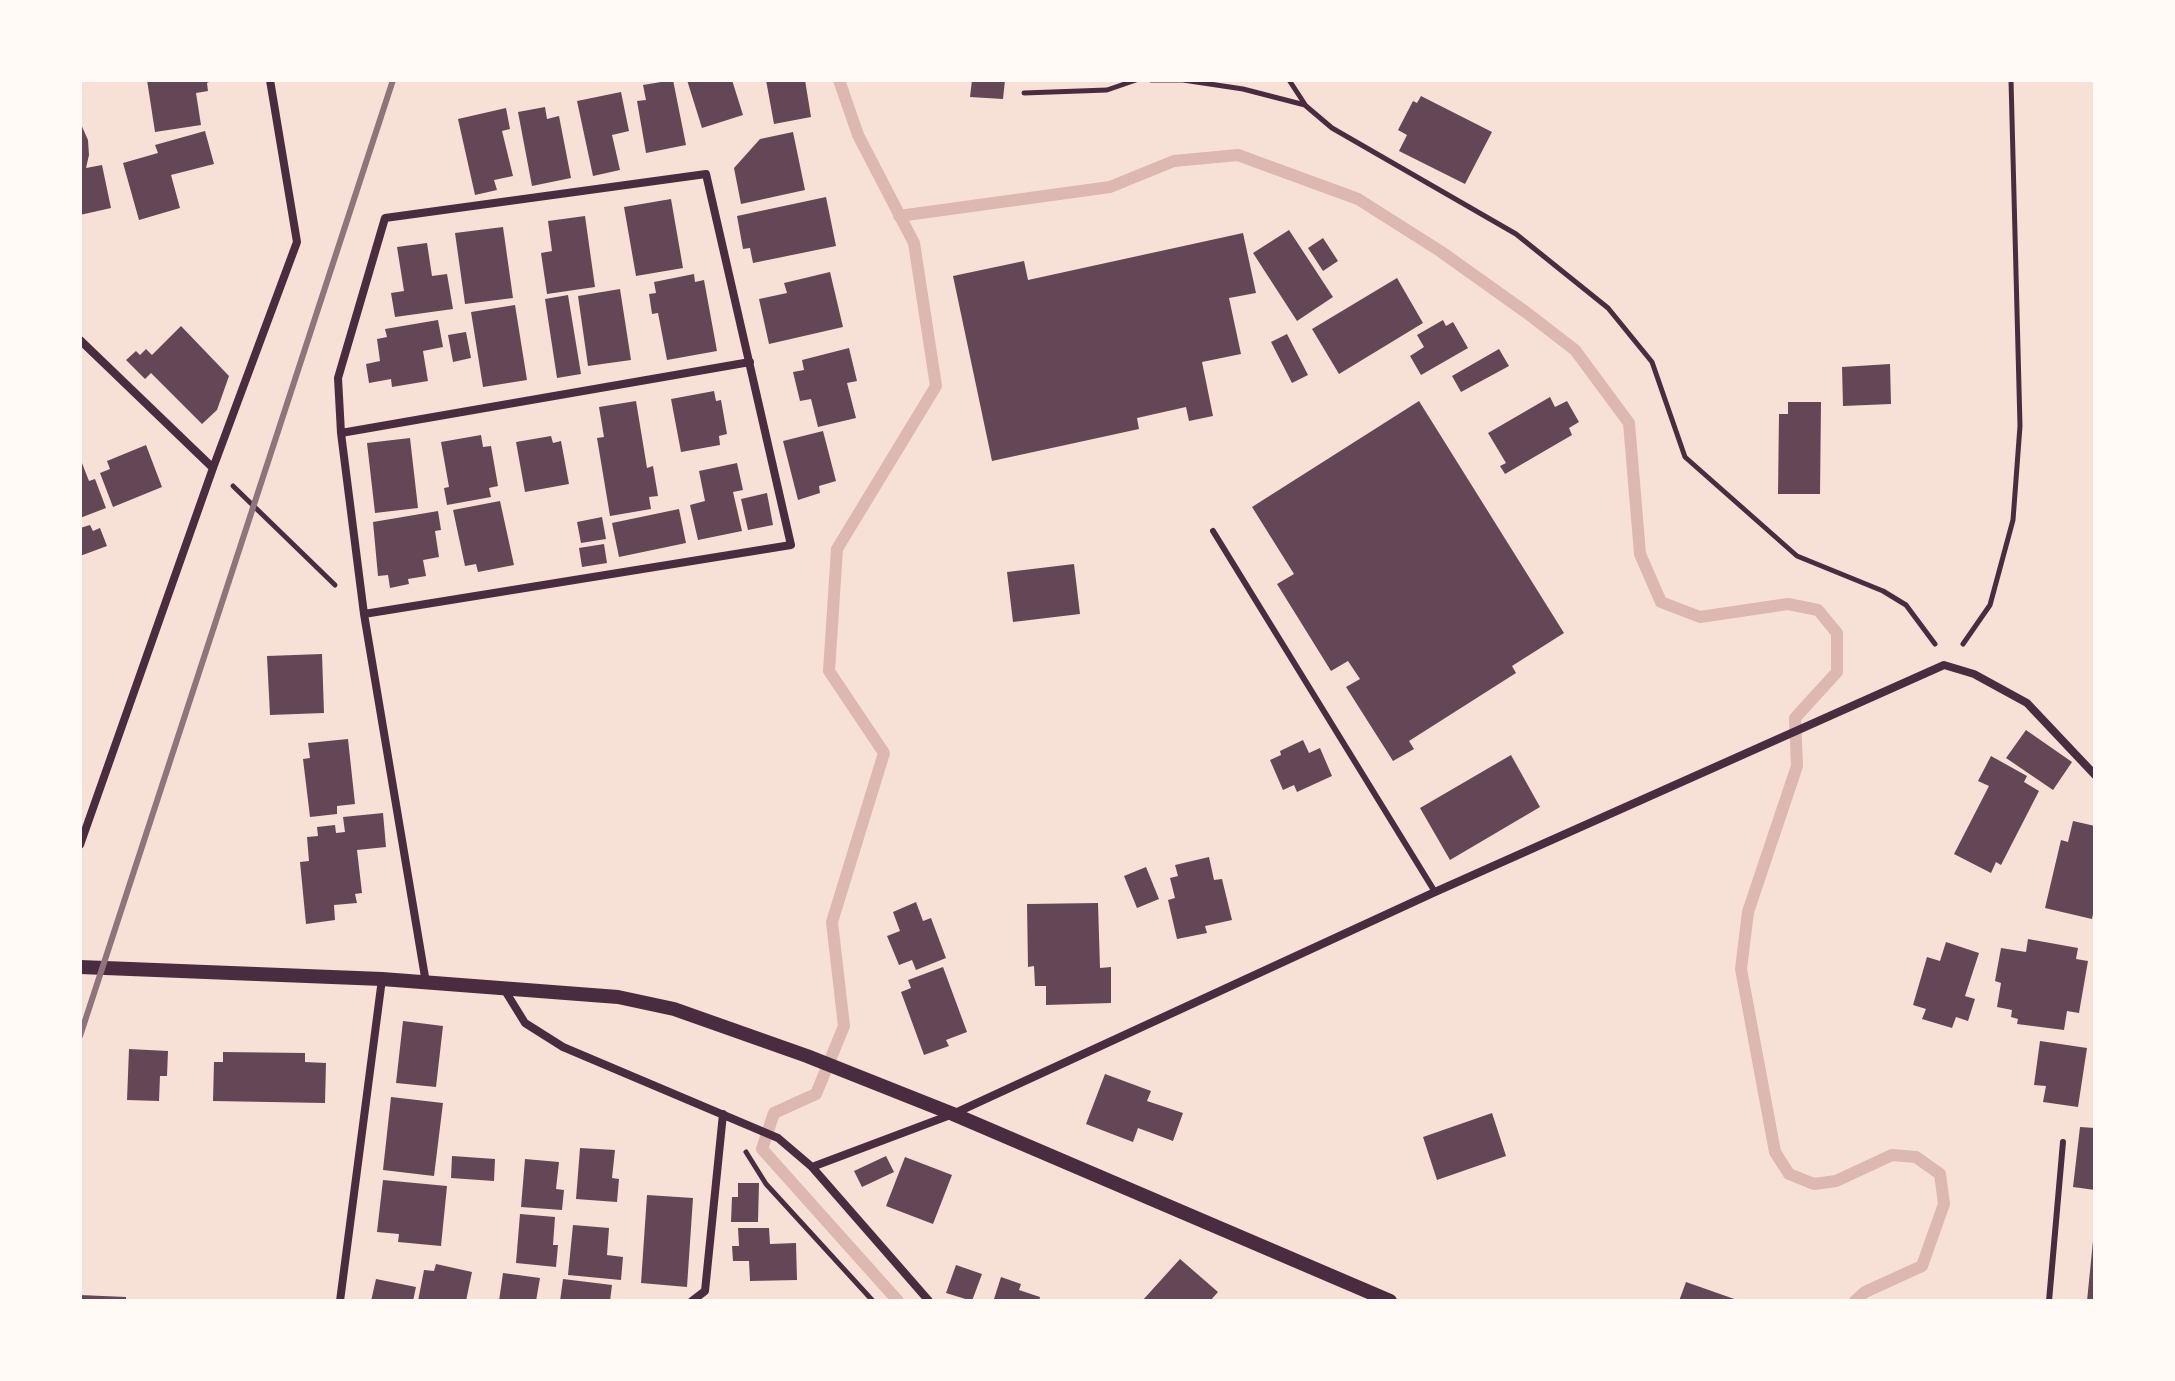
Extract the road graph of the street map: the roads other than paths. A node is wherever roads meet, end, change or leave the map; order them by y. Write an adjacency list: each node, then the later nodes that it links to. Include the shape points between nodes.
1 (270, 80): 5 (street, via 297,242)
2 (80, 340): 5 (street)
3 (750, 362): 4 (street); 4 (street, via 706,174 385,218 338,378); 7 (street, via 791,545)
4 (341, 433): 7 (street)
5 (213, 468): 9 (street)
6 (1213, 531): 10 (lane)
7 (364, 614): 13 (street)
8 (2095, 775): 10 (street, via 2027,703 1974,674 1944,665)
9 (80, 845)
10 (1435, 892): 16 (street)
11 (80, 967): 12 (street)
12 (382, 979): 13 (street); 19 (street)
13 (426, 984): 14 (street)
14 (504, 989): 15 (street, via 525,1023 563,1047); 16 (street, via 618,997 674,1009)
15 (723, 1114): 18 (street, via 778,1138); 20 (street, via 705,1291)
16 (953, 1114): 18 (street); 22 (street)
17 (2063, 1142): 23 (lane)
18 (812, 1167): 21 (street)
19 (340, 1301)
20 (692, 1301)
21 (929, 1301)
22 (1390, 1301)
23 (2049, 1301)

